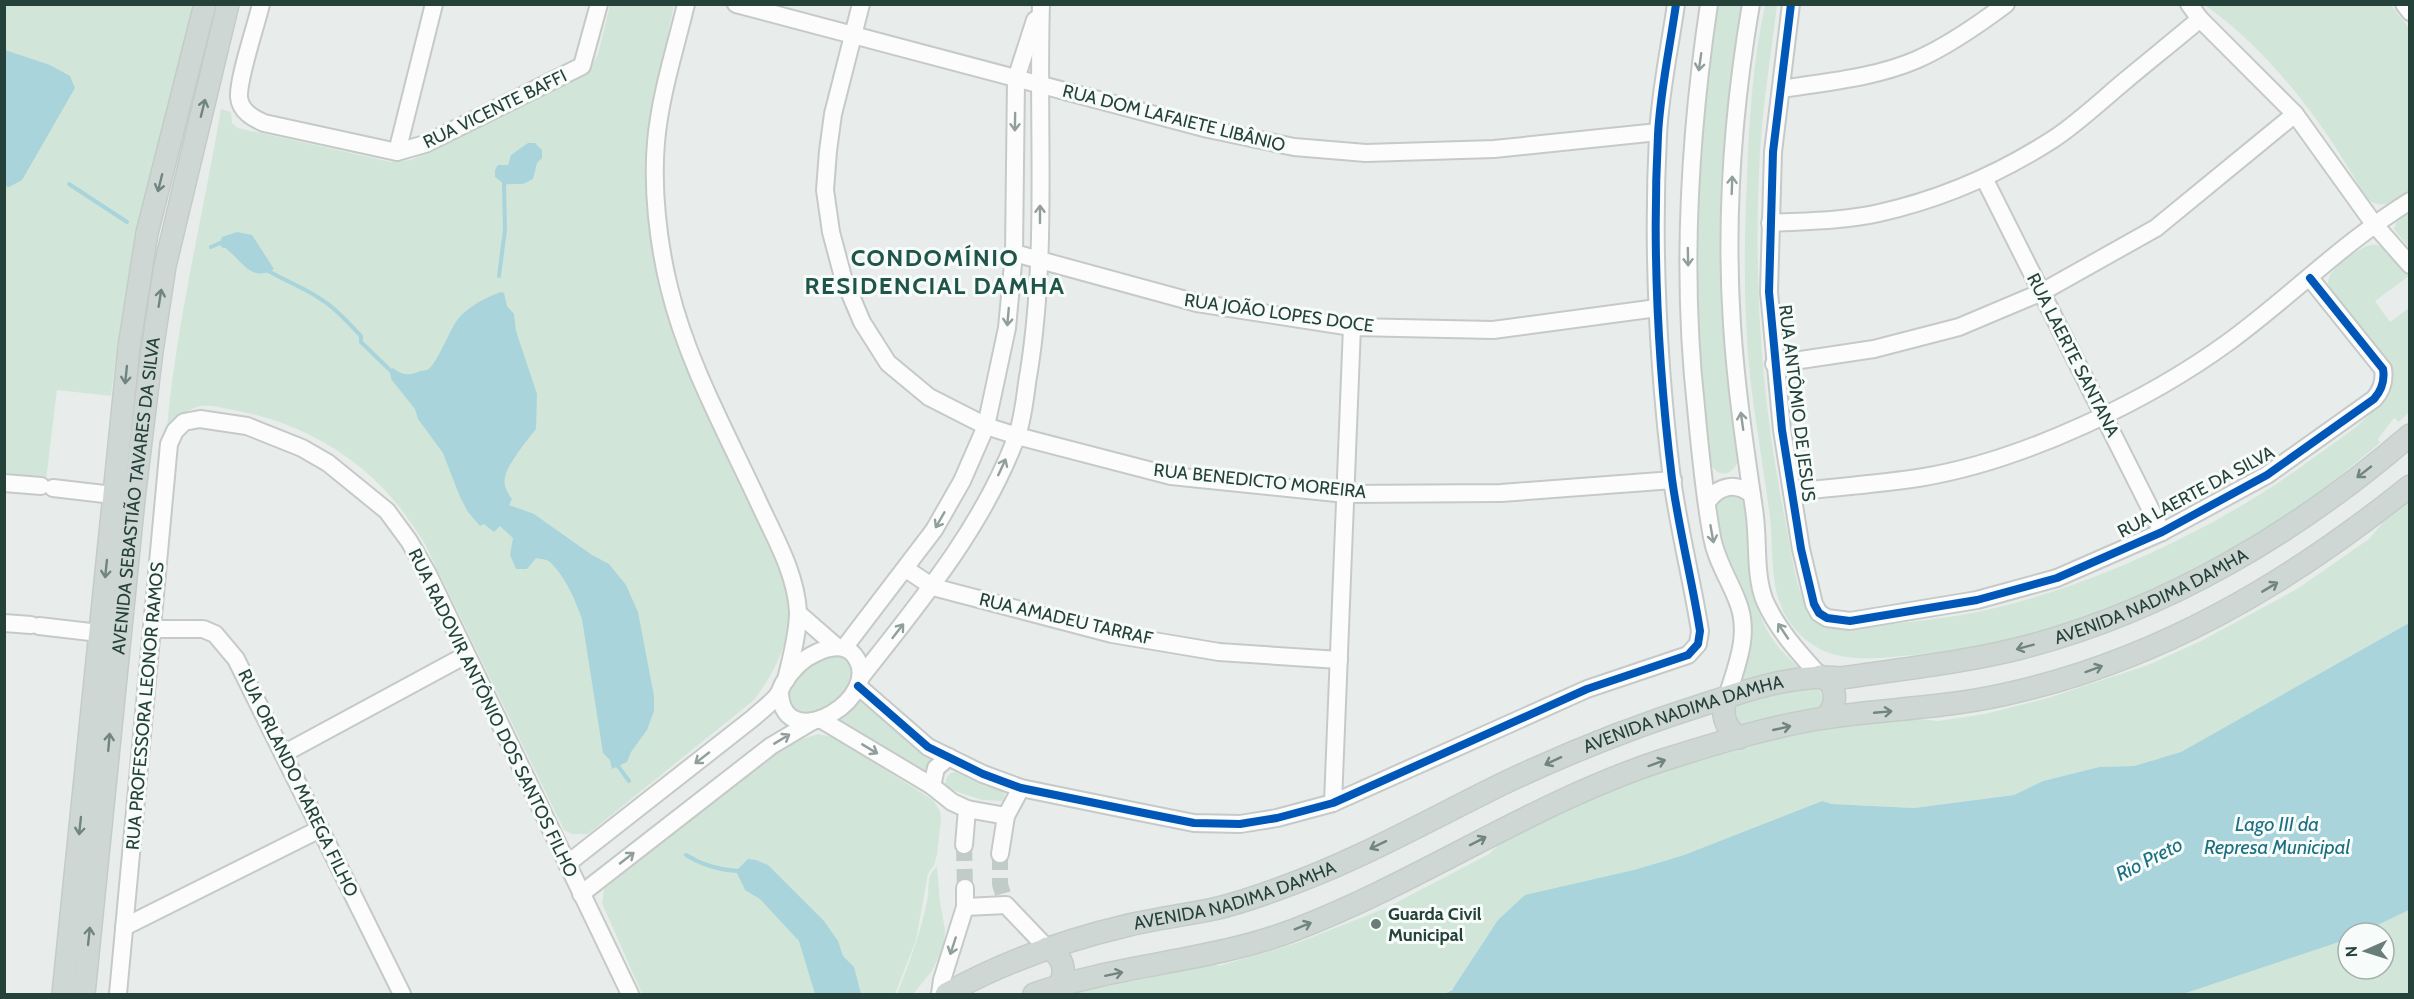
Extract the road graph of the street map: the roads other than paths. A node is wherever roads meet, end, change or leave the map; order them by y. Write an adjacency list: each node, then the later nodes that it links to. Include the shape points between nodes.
1 (205, 4): 37 (main road, AVENIDA SEBASTIÃO TAVARES DA SILVA, one-way to 37, via 147,233)
2 (228, 4): 38 (main road, AVENIDA SEBASTIÃO TAVARES DA SILVA, one-way to 2, via 165,266)
3 (261, 4): 25 (street, RUA VICENTE BAFFI, via 239,98 243,109 264,123)
4 (434, 4): 25 (street)
5 (599, 4): 25 (street, RUA VICENTE BAFFI, via 582,66 425,144)
6 (686, 4): 58 (street, via 656,143 657,195 669,287 688,351 779,546 793,582)
7 (736, 4): 19 (street, RUA DOM LAFAIETE LIBÂNIO)
8 (861, 4): 19 (street, RUA BENEDICTO MOREIRA)
9 (1040, 4): 20 (street); 21 (street)
10 (1676, 4): 24 (street)
11 (1709, 4): 46 (street, one-way to 46, via 1695,103 1687,239 1689,330)
12 (1751, 4): 45 (street, one-way to 12, via 1732,324 1730,236 1734,150)
13 (1791, 4): 22 (street, RUA ANTÔMIO DE JESUS)
14 (2006, 4): 22 (street, via 1972,30 1915,60 1859,77)
15 (2189, 4): 18 (street)
16 (2404, 4): 17 (street)
17 (2409, 12)
18 (2200, 20): 23 (street); 26 (street, via 2065,130)
19 (853, 36): 20 (street, RUA DOM LAFAIETE LIBÂNIO); 42 (street, RUA BENEDICTO MOREIRA, via 833,114 825,190 843,278 862,322 888,363 929,397)
20 (1016, 79): 21 (street, RUA DOM LAFAIETE LIBÂNIO); 30 (street, one-way to 30)
21 (1038, 85): 24 (street, RUA DOM LAFAIETE LIBÂNIO, via 1283,145 1366,153 1494,149); 31 (street, one-way to 21)
22 (1781, 89): 28 (street, RUA ANTÔMIO DE JESUS)
23 (2295, 114): 29 (street); 34 (street, via 2156,228)
24 (1658, 132): 35 (street)
25 (397, 152)
26 (1984, 178): 28 (street, via 1879,213); 34 (street, RUA LAERTE SANTANA)
27 (2409, 201): 29 (street)
28 (1770, 223): 39 (street, RUA ANTÔMIO DE JESUS)
29 (2374, 224): 32 (street); 33 (street)
30 (1014, 253): 31 (street, RUA JOÃO LOPES DOCE); 42 (street, one-way to 42, via 1007,328)
31 (1040, 261): 36 (street, RUA JOÃO LOPES DOCE, via 1197,303); 44 (street, via 1034,338)
32 (2409, 265)
33 (2310, 278): 40 (street, via 2229,342 2166,382); 55 (street, RUA LAERTE DA SILVA, via 2382,369 2382,386 2374,399 2267,474)
34 (2042, 292): 39 (street, via 1959,327 1875,349); 40 (street, RUA LAERTE SANTANA)
35 (1657, 308): 36 (street, RUA JOÃO LOPES DOCE, via 1493,330); 47 (street)
36 (1352, 327): 51 (street)
37 (130, 341): 38 (main road, via 146,340); 52 (main road, AVENIDA SEBASTIÃO TAVARES DA SILVA, one-way to 52)
38 (153, 344): 75 (main road, AVENIDA SEBASTIÃO TAVARES DA SILVA, one-way to 38)
39 (1774, 364): 50 (street, RUA ANTÔMIO DE JESUS)
40 (2103, 415): 50 (street, via 2002,456 1935,474); 55 (street, RUA LAERTE SANTANA)
41 (184, 422): 61 (street, RUA PROFESSORA LEONOR RAMOS, via 169,444); 64 (street, RUA RADOVIR ANTÔNIO DOS SANTOS FILHO, via 200,419 247,426 302,448 355,484 387,512 409,541)
42 (986, 426): 44 (street, RUA BENEDICTO MOREIRA); 56 (street, one-way to 56, via 962,481)
43 (2409, 435): 66 (main road, AVENIDA NADIMA DAMHA, one-way to 66, via 2255,548 2170,594 2113,619 1981,657 1841,678)
44 (1017, 436): 51 (street, RUA BENEDICTO MOREIRA, via 1171,476); 57 (street, one-way to 44, via 988,498)
45 (1748, 465): 46 (street, via 1738,475 1725,479); 53 (street)
46 (1704, 470): 54 (street)
47 (1673, 480): 51 (street, RUA BENEDICTO MOREIRA, via 1501,494); 78 (street, via 1699,621 1700,638 1688,655 1587,689)
48 (4, 483): 52 (street)
49 (2409, 486): 70 (main road, AVENIDA NADIMA DAMHA, one-way to 49, via 1939,707 2001,695 2091,671 2155,646 2278,582)
50 (1792, 492): 59 (street, RUA ANTÔMIO DE JESUS, via 1814,604)
51 (1346, 494): 65 (street)
52 (113, 495): 62 (main road, AVENIDA SEBASTIÃO TAVARES DA SILVA, one-way to 62)
53 (1752, 495): 54 (street, via 1728,486 1716,491); 66 (street, one-way to 53, via 1785,635 1765,599 1759,579)
54 (1708, 501): 69 (street, one-way to 69, via 1719,562 1742,616 1743,647)
55 (2162, 532): 59 (street, RUA LAERTE DA SILVA, via 2057,578 1977,600 1850,621)
56 (906, 569): 57 (street, RUA AMADEU TARRAF); 63 (street)
57 (933, 587): 65 (street, RUA AMADEU TARRAF, via 1112,634 1220,652); 67 (street, one-way to 57)
58 (798, 613): 63 (street); 68 (street)
59 (1827, 618)
60 (4, 623): 62 (street)
61 (152, 629): 73 (street, RUA ORLANDO MAREGA FILHO, via 202,629 215,634 236,659); 88 (street, RUA PROFESSORA LEONOR RAMOS)
62 (99, 633): 75 (main road, AVENIDA SEBASTIÃO TAVARES DA SILVA)
63 (841, 648): 67 (street, via 850,651 860,663); 68 (street, via 809,656 796,666)
64 (465, 655): 73 (street); 84 (street, RUA RADOVIR ANTÔNIO DOS SANTOS FILHO)
65 (1339, 660): 78 (street)
66 (1820, 676): 69 (main road, AVENIDA NADIMA DAMHA); 70 (main road, via 1830,682 1835,695 1833,709)
67 (860, 682): 71 (street, via 849,699); 74 (street, via 928,747)
68 (783, 687): 71 (street, via 780,704 785,713 803,722); 84 (street, one-way to 84, via 753,718)
69 (1727, 697): 72 (main road, via 1725,720); 89 (main road, AVENIDA NADIMA DAMHA, one-way to 89, via 1650,721 1563,756 1296,883 1211,910 1130,925)
70 (1824, 718): 72 (main road, AVENIDA NADIMA DAMHA, one-way to 70)
71 (816, 720): 76 (street, one-way to 76); 86 (street, one-way to 71, via 771,746)
72 (1740, 738): 90 (main road, AVENIDA NADIMA DAMHA, one-way to 72, via 1290,931 1353,905 1572,796 1663,760)
73 (283, 754): 81 (street, RUA ORLANDO MAREGA FILHO)
74 (949, 757): 76 (street, via 936,768); 77 (street)
75 (96, 775): 91 (main road, AVENIDA SEBASTIÃO TAVARES DA SILVA, one-way to 91); 92 (main road, AVENIDA SEBASTIÃO TAVARES DA SILVA, one-way to 75)
76 (932, 786): 79 (street)
77 (1021, 788): 78 (street, via 1194,823 1240,824); 80 (street)
78 (1333, 803)
79 (967, 809): 80 (street); 82 (street)
80 (1006, 816): 83 (street)
81 (320, 829): 88 (street); 94 (street, RUA ORLANDO MAREGA FILHO)
82 (964, 845)
83 (1000, 854)
84 (567, 864): 86 (street, RUA RADOVIR ANTÔNIO DOS SANTOS FILHO)
85 (965, 888): 87 (street)
86 (581, 894): 95 (street, RUA RADOVIR ANTÔNIO DOS SANTOS FILHO)
87 (964, 907): 89 (street, via 1006,904); 96 (street, one-way to 96)
88 (124, 927): 93 (street, RUA PROFESSORA LEONOR RAMOS)
89 (1047, 948): 90 (main road, via 1063,964); 97 (main road, AVENIDA NADIMA DAMHA)
90 (1057, 988): 98 (main road, AVENIDA NADIMA DAMHA)
91 (63, 994)
92 (84, 994)
93 (118, 994)
94 (402, 994)
95 (630, 994)
96 (940, 994)
97 (946, 994)
98 (1034, 994)

